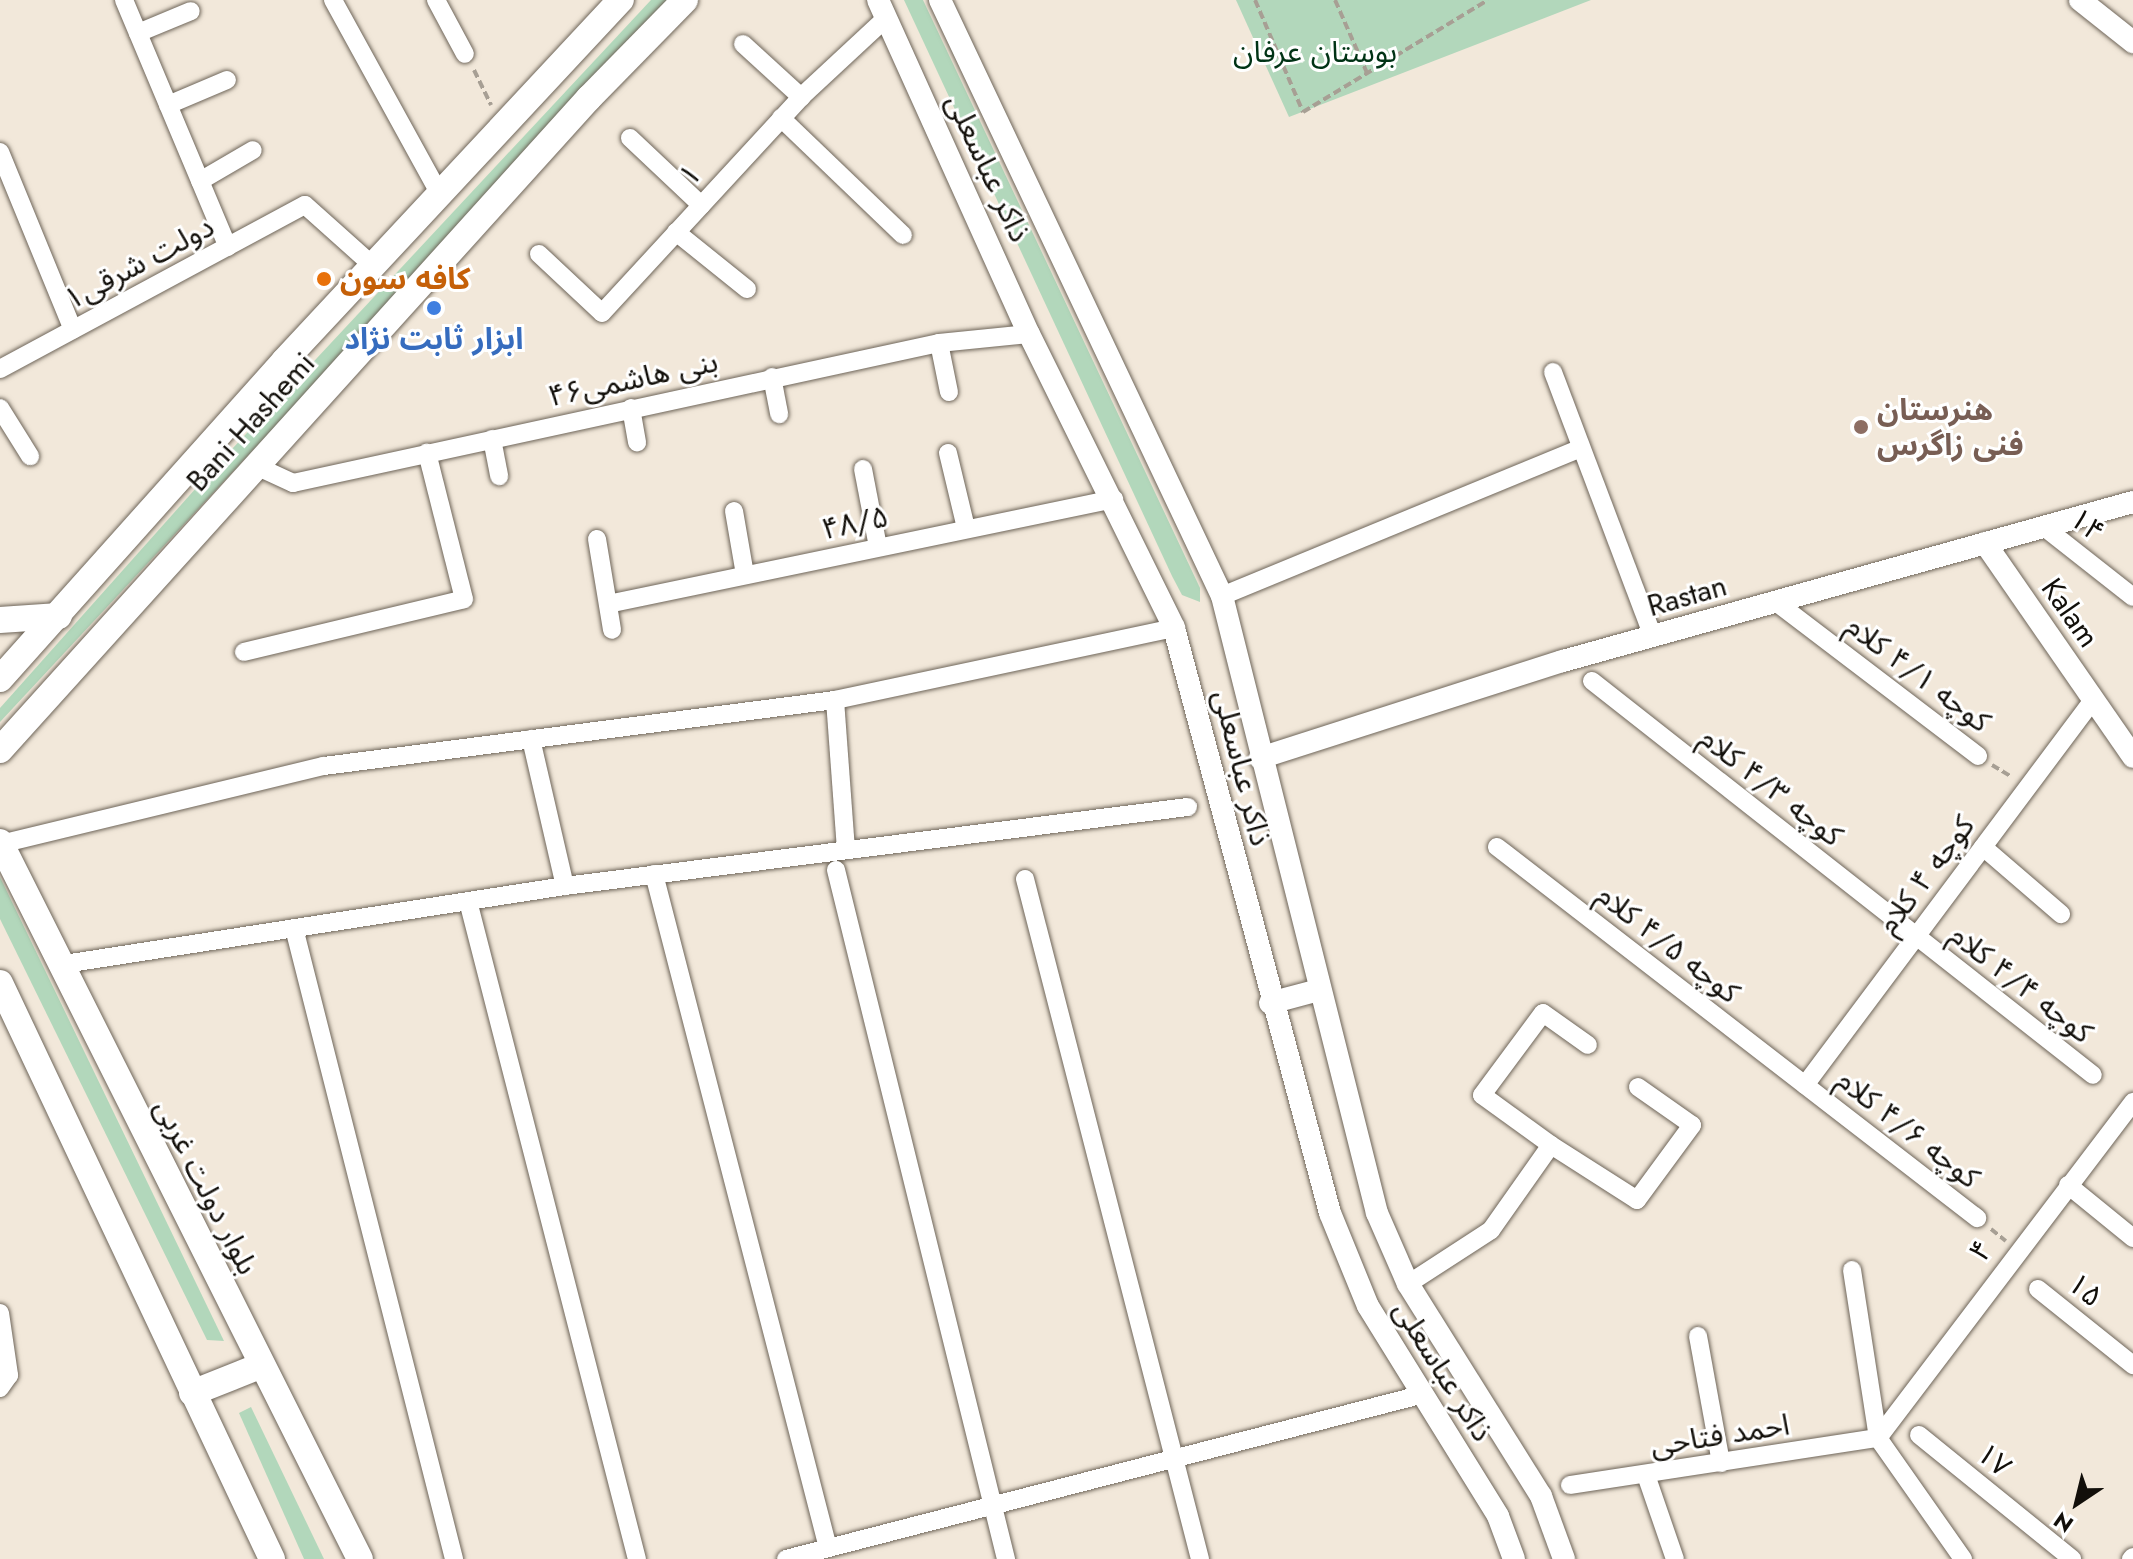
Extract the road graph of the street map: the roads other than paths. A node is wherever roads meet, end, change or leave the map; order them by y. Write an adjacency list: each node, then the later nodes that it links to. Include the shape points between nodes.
1 (124, 0): 10 (street)
2 (333, 0): 22 (street)
3 (436, 0): 13 (street)
4 (621, 0): 22 (main road, Bani Hashemi)
5 (685, 0): 46 (main road, Bani Hashemi)
6 (940, 0): 58 (street, ذاکر عباسعلی)
7 (2080, 0): 11 (street)
8 (882, 9): 15 (street, ۱); 31 (street, ذاکر عباسعلی)
9 (191, 11): 10 (street)
10 (138, 33): 16 (street)
11 (2133, 42)
12 (743, 44): 15 (street)
13 (465, 54)
14 (227, 80): 16 (street)
15 (801, 97): 17 (street, ۱)
16 (168, 105): 21 (street)
17 (781, 118): 23 (street, ۱); 25 (street)
18 (630, 138): 23 (street)
19 (253, 150): 21 (street)
20 (0, 152): 30 (street)
21 (200, 181): 26 (street)
22 (439, 193): 28 (main road, Bani Hashemi)
23 (701, 205): 24 (street, ۱)
24 (676, 232): 27 (street, ۱, via 602,313); 29 (street)
25 (903, 235)
26 (228, 247): 28 (street, ۱دولت شرقی, via 305,205); 30 (street, ۱دولت شرقی)
27 (539, 254)
28 (372, 265): 62 (main road, Bani Hashemi)
29 (747, 289)
30 (73, 330): 33 (street, ۱دولت شرقی)
31 (1029, 334): 32 (street, بنی هاشمی۴۶); 49 (street, ذاکر عباسعلی)
32 (939, 343): 35 (street, بنی هاشمی۴۶); 36 (street)
33 (0, 369)
34 (1553, 372): 42 (street)
35 (772, 377): 38 (street, بنی هاشمی۴۶); 39 (street)
36 (949, 392)
37 (0, 408): 45 (street)
38 (631, 408): 40 (street, بنی هاشمی۴۶); 41 (street)
39 (779, 414)
40 (492, 439): 43 (street, بنی هاشمی۴۶); 48 (street)
41 (637, 442)
42 (1581, 448): 58 (street); 66 (street)
43 (427, 453): 46 (street, بنی هاشمی۴۶, via 293,483); 67 (street, via 464,599)
44 (948, 453): 53 (street)
45 (30, 456)
46 (254, 465): 73 (main road, Bani Hashemi)
47 (863, 469): 56 (street)
48 (499, 476)
49 (1114, 499): 53 (street, ۴۸/۵); 64 (street, ذاکر عباسعلی)
50 (2133, 502): 52 (street, Rastan)
51 (734, 511): 57 (street)
52 (2044, 527): 55 (street, Rastan); 59 (street, ۱۴)
53 (966, 528): 56 (street, ۴۸/۵)
54 (597, 539): 61 (street)
55 (1985, 543): 60 (street, Rastan); 71 (street, Kalam)
56 (878, 547): 57 (street, ۴۸/۵)
57 (745, 575): 61 (street, ۴۸/۵)
58 (1222, 596): 76 (street, ذاکر عباسعلی)
59 (2133, 597)
60 (1776, 602): 66 (street, Rastan); 74 (street, کوچه ۴/۱ کلام)
61 (608, 604): 65 (street)
62 (59, 616): 63 (main road); 68 (main road, Bani Hashemi)
63 (0, 620)
64 (1174, 628): 70 (street); 93 (street, ذاکر عباسعلی)
65 (612, 630)
66 (1653, 636): 76 (street, Rastan)
67 (244, 652)
68 (0, 679)
69 (1592, 681): 89 (street, کوچه ۴/۳ کلام)
70 (835, 700): 72 (street); 81 (street)
71 (2093, 700): 75 (street, Kalam); 80 (street, کوچه ۴ کلام)
72 (531, 739): 78 (street, via 324,766); 85 (street)
73 (0, 750)
74 (1978, 756)
75 (2133, 757)
76 (1260, 758): 92 (street, ذاکر عباسعلی)
77 (1188, 807): 81 (street)
78 (0, 843): 90 (main road, بلوار دولت غربی)
79 (1497, 847): 96 (street, کوچه ۴/۵ کلام)
80 (1983, 847): 87 (street); 89 (street, کوچه ۴ کلام)
81 (846, 850): 83 (street)
82 (836, 870): 119 (street)
83 (654, 874): 85 (street); 120 (street)
84 (1025, 879): 115 (street)
85 (565, 886): 86 (street)
86 (468, 901): 88 (street); 124 (street)
87 (2061, 914)
88 (294, 928): 90 (street); 123 (street)
89 (1915, 937): 95 (street, کوچه ۴/۴ کلام); 96 (street, کوچه ۴ کلام)
90 (58, 965): 109 (main road, بلوار دولت غربی)
91 (0, 983): 111 (main road)
92 (1319, 990): 93 (street); 104 (street, ذاکر عباسعلی, via 1377,1213)
93 (1270, 1003): 112 (street, ذاکر عباسعلی, via 1330,1213 1368,1306)
94 (1588, 1045): 99 (street, via 1543,1013 1482,1095)
95 (2093, 1075)
96 (1805, 1085): 101 (street, کوچه ۴/۶ کلام)
97 (1638, 1087): 99 (street, via 1692,1125 1637,1200)
98 (2133, 1102): 100 (street, ۴)
99 (1551, 1145): 104 (street, via 1491,1230)
100 (2068, 1185): 102 (street); 114 (street, ۴)
101 (1977, 1218)
102 (2133, 1238)
103 (1852, 1270): 114 (street)
104 (1408, 1284): 129 (street, ذاکر عباسعلی, via 1541,1496)
105 (2038, 1289): 108 (street, ۱۵)
106 (0, 1313): 110 (street, via 9,1375)
107 (1698, 1336): 116 (street)
108 (2133, 1365)
109 (260, 1366): 111 (main road); 122 (main road, بلوار دولت غربی)
110 (0, 1388)
111 (192, 1393): 121 (main road)
112 (1420, 1395): 115 (street); 128 (street, ذاکر عباسعلی, via 1498,1516)
113 (1919, 1435): 132 (street, ۱۷)
114 (1878, 1438): 116 (street, احمد فتاحی); 131 (street)
115 (1174, 1459): 119 (street); 127 (street)
116 (1721, 1463): 117 (street, احمد فتاحی)
117 (1646, 1475): 118 (street, احمد فتاحی); 130 (street)
118 (1570, 1485)
119 (992, 1506): 120 (street); 126 (street)
120 (828, 1548): 125 (street)
121 (272, 1559)
122 (360, 1559)
123 (454, 1559)
124 (637, 1559)
125 (786, 1559)
126 (1006, 1559)
127 (1200, 1559)
128 (1514, 1559)
129 (1564, 1559)
130 (1675, 1559)
131 (1963, 1559)
132 (2072, 1559)

